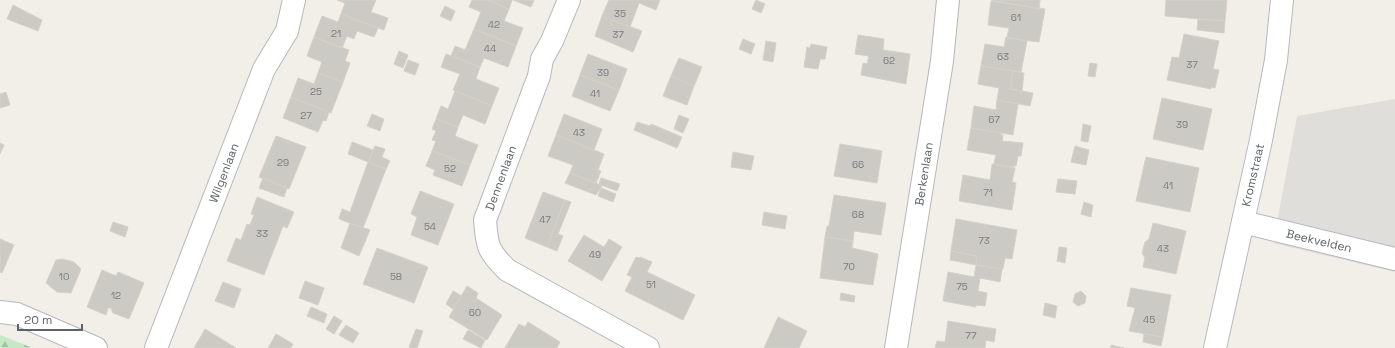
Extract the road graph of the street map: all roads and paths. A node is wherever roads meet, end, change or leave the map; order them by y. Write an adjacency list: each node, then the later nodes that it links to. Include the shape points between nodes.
1 (294, 0): 9 (street, Wilgenlaan, via 286,31 264,69)
2 (569, 0): 10 (street, Dennenlaan, via 542,58 538,76 486,220 487,238 492,256 507,270)
3 (948, 0): 11 (street, Berkenlaan, via 942,61)
4 (1282, 0): 5 (street, Kromstraat, via 1276,60)
5 (1242, 222): 6 (street, Beekvelden); 12 (street, Kromstraat)
6 (1395, 259)
7 (0, 312): 8 (street, via 17,314)
8 (96, 348)
9 (156, 348)
10 (648, 348)
11 (896, 348)
12 (1215, 348)

